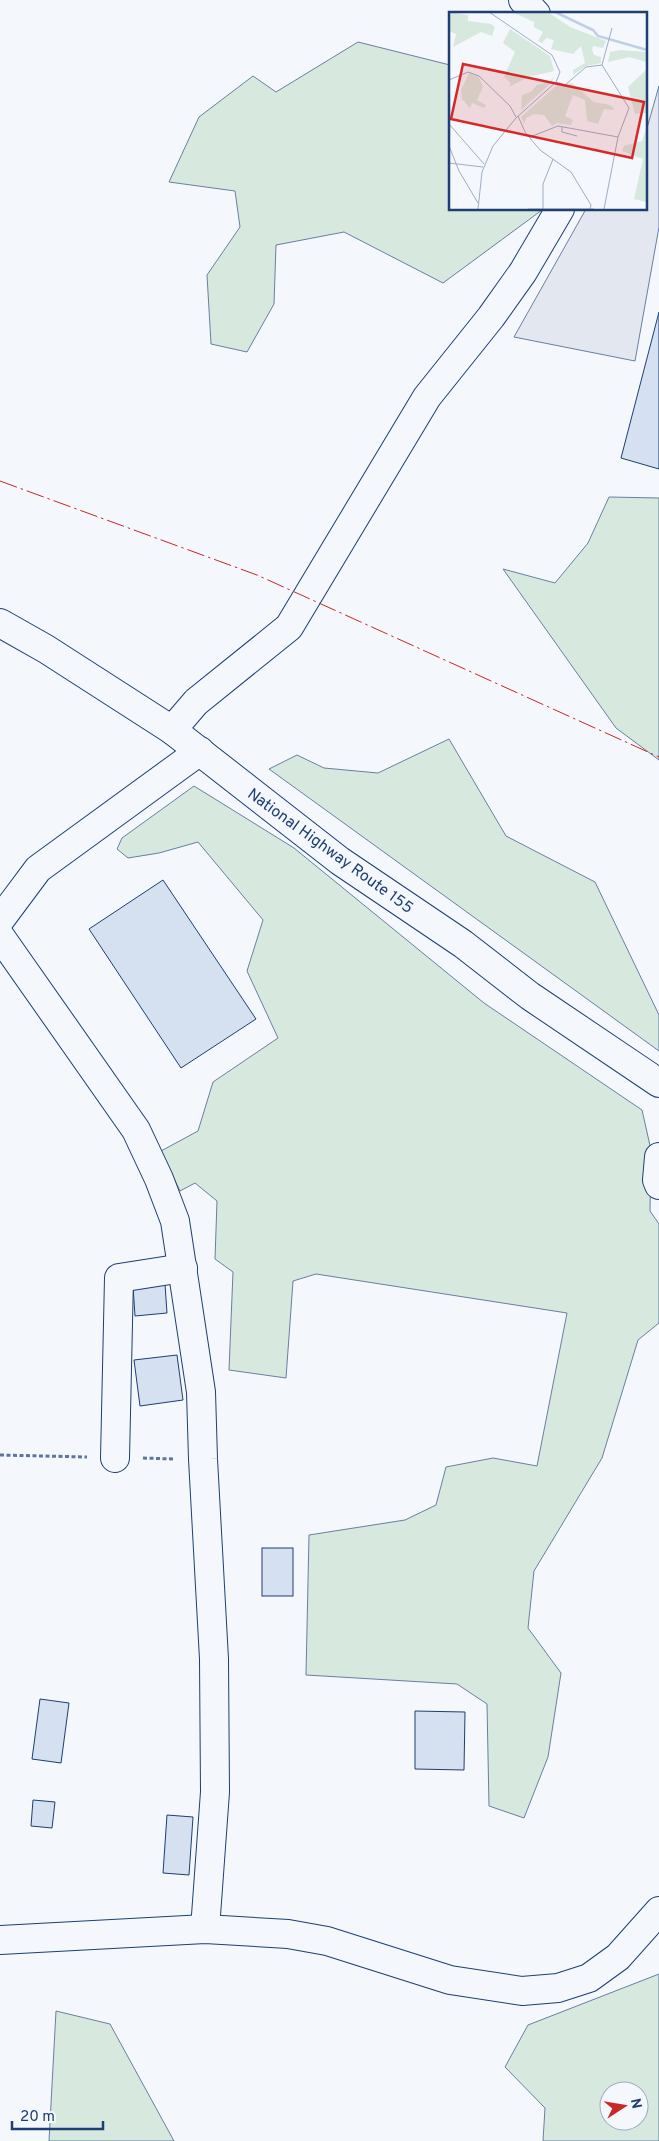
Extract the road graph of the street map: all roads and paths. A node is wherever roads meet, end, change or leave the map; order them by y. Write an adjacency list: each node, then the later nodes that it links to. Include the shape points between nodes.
1 (523, 0): 2 (main road)
2 (534, 12)
3 (559, 210): 5 (main road, via 491,317 427,397 289,627 196,702)
4 (0, 622): 5 (main road, National Highway Route 155)
5 (172, 730): 6 (main road, National Highway Route 155)
6 (200, 751): 7 (main road, via 38,869); 9 (main road, National Highway Route 155, via 340,861)
7 (0, 920)
8 (0, 936): 12 (main road, via 136,1130 175,1221)
9 (659, 1083)
10 (659, 1157): 11 (main road)
11 (659, 1185)
12 (182, 1268): 13 (main road, via 119,1278); 15 (main road, via 201,1392 214,1659 215,1792)
13 (114, 1458)
14 (659, 1911): 15 (main road, via 618,1957 589,1978 558,1988 522,1991 450,1980 327,1941 288,1934)
15 (205, 1930): 16 (main road)
16 (0, 1940)

